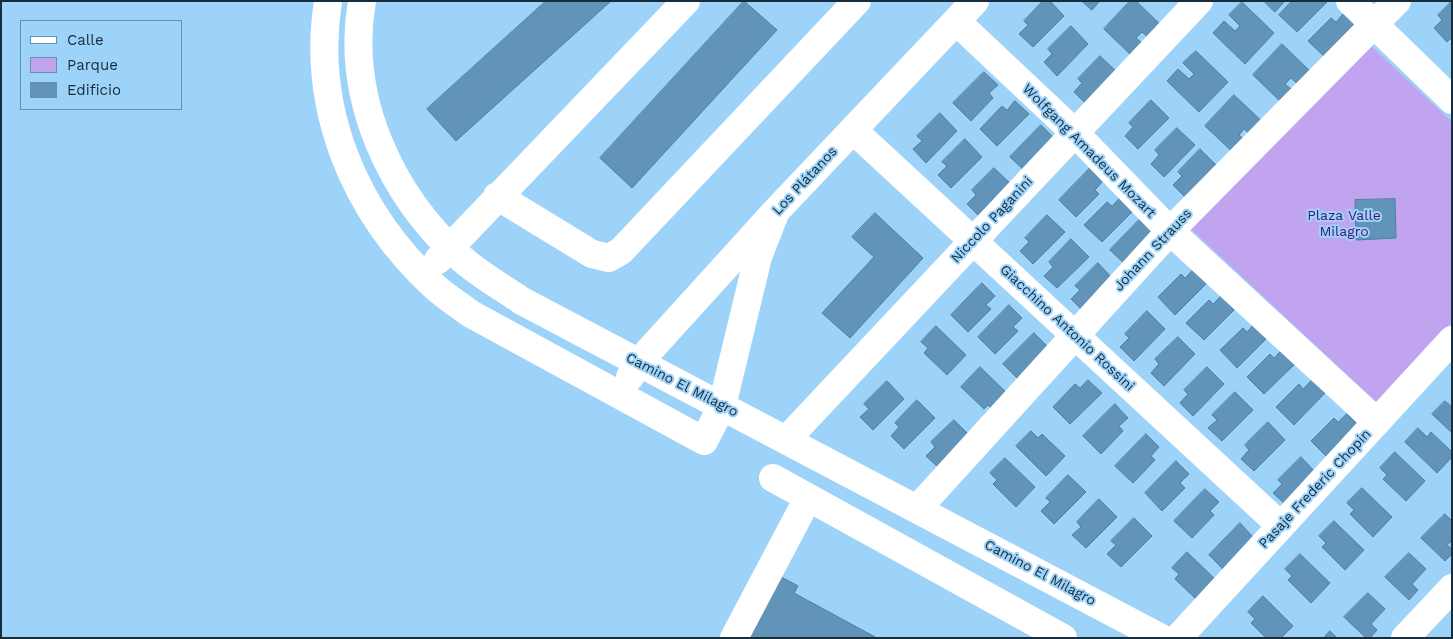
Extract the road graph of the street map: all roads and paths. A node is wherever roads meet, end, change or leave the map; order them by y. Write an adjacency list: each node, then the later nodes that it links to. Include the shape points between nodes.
1 (328, 1): 20 (street, via 323,34 324,76 333,123 345,161 382,228)
2 (335, 1): 9 (street)
3 (686, 1): 15 (street)
4 (857, 1): 15 (street, via 621,251 609,258 592,254)
5 (975, 1): 10 (street, Los Plátanos)
6 (1199, 1): 14 (street, Niccolo Paganini)
7 (1350, 1): 11 (street)
8 (1397, 1): 11 (street, Johann Strauss)
9 (362, 3): 19 (street, Camino El Milagro, via 358,51 369,116 400,186)
10 (956, 21): 13 (street, Los Plátanos); 14 (street, Wolfgang Amadeus Mozart)
11 (1374, 23): 12 (street); 17 (street, Johann Strauss)
12 (1452, 100)
13 (853, 130): 16 (street, Los Plátanos); 18 (street, Giacchino Antonio Rossini)
14 (1074, 132): 17 (street, Wolfgang Amadeus Mozart); 18 (street, Niccolo Paganini)
15 (497, 196): 19 (street)
16 (776, 211): 23 (street, Los Plátanos); 25 (street, via 758,257)
17 (1170, 231): 21 (street, Johann Strauss); 26 (street, Wolfgang Amadeus Mozart)
18 (973, 240): 21 (street, Giacchino Antonio Rossini); 27 (street, Niccolo Paganini)
19 (450, 247): 20 (street); 23 (street, Camino El Milagro, via 471,266 522,300)
20 (423, 276): 24 (street, via 472,314)
21 (1074, 334): 30 (street, Johann Strauss); 31 (street, Giacchino Antonio Rossini)
22 (1452, 340): 26 (street, Pasaje Frederic Chopin)
23 (638, 363): 24 (street, Los Plátanos); 25 (street, Camino El Milagro)
24 (620, 395): 25 (street, via 704,441)
25 (722, 406): 27 (street, Camino El Milagro)
26 (1377, 422): 31 (street, Pasaje Frederic Chopin)
27 (786, 440): 30 (street, Camino El Milagro)
28 (774, 478): 29 (street)
29 (808, 498): 33 (street); 34 (street)
30 (918, 508): 35 (street, Camino El Milagro)
31 (1281, 526): 36 (street, Pasaje Frederic Chopin)
32 (1452, 588): 37 (street)
33 (734, 638)
34 (1063, 638)
35 (1161, 638)
36 (1178, 638)
37 (1405, 638)

